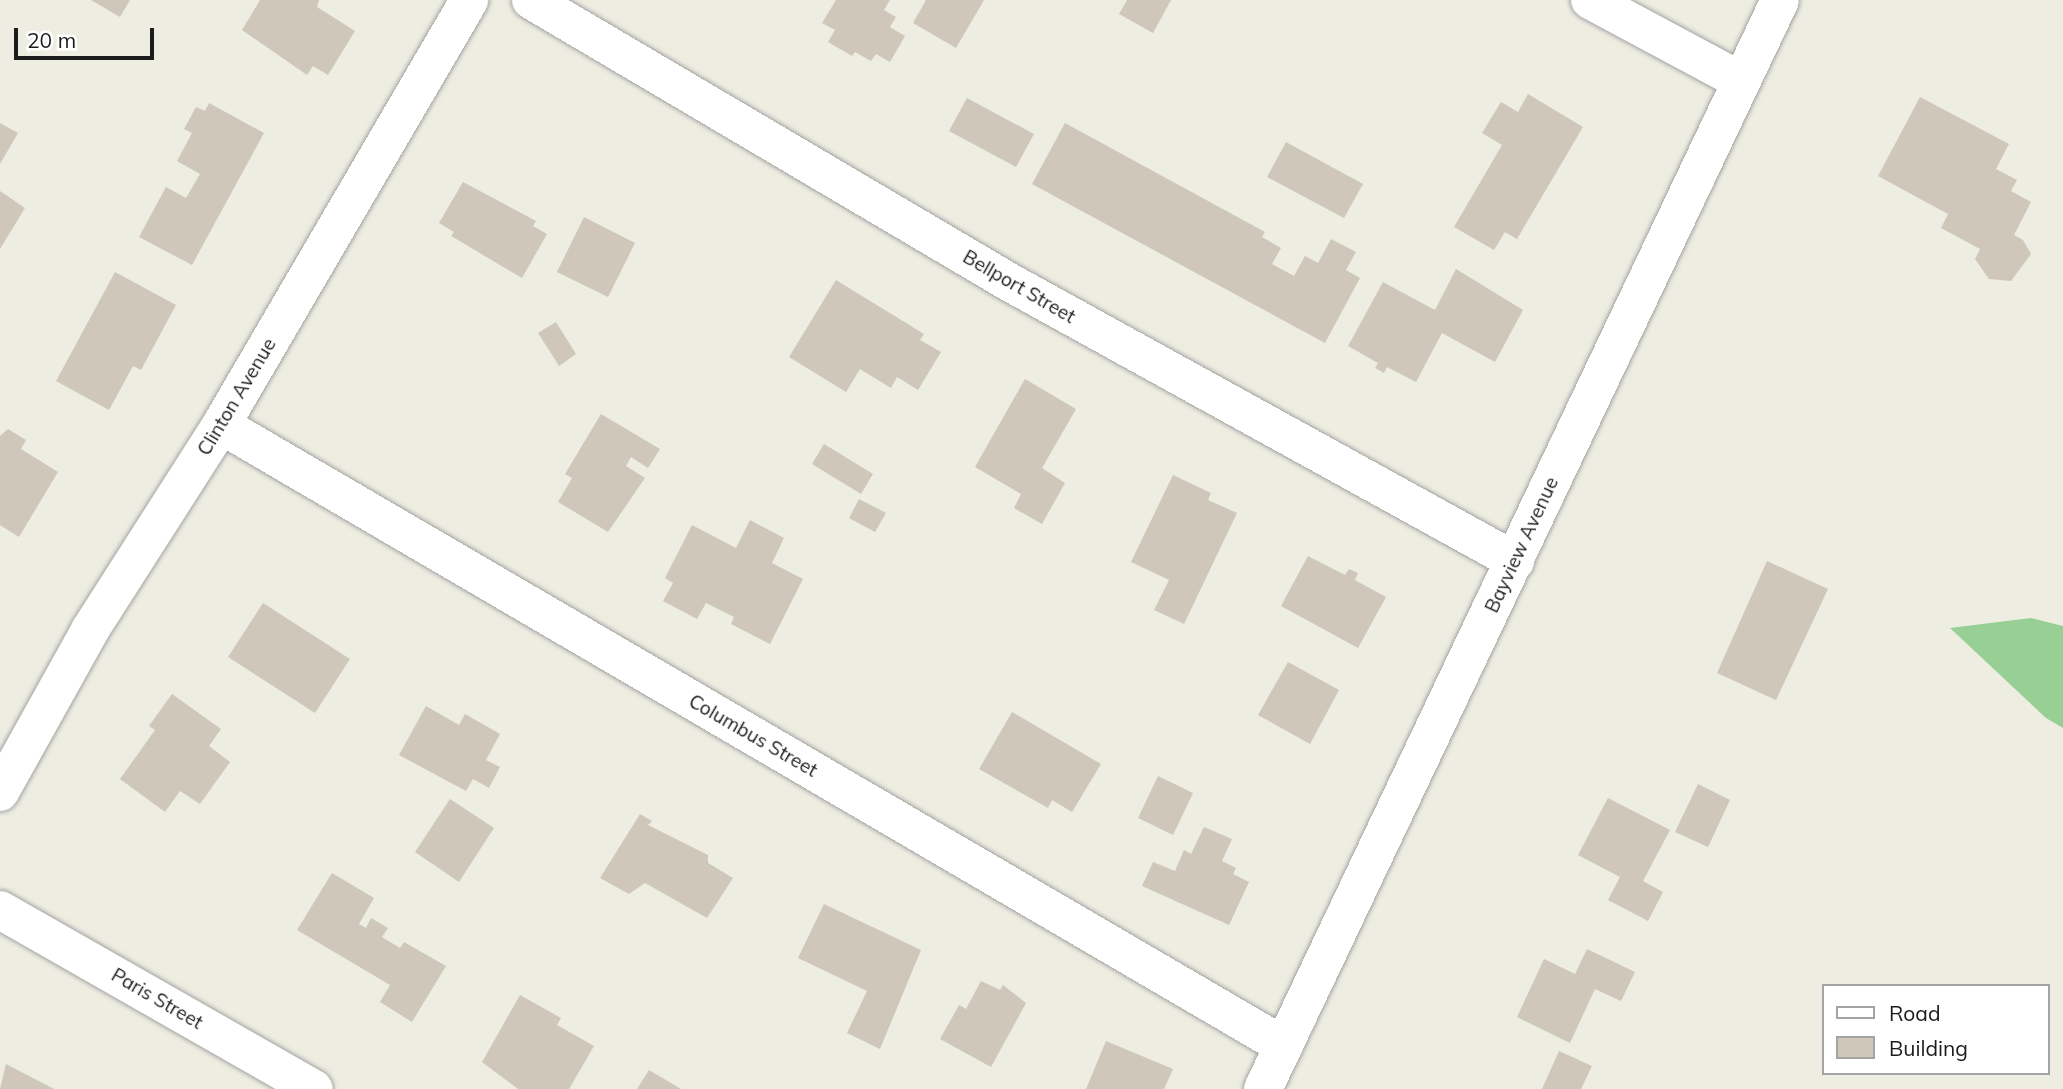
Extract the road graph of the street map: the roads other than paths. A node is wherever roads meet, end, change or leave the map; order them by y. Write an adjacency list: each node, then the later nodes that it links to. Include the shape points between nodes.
1 (468, 0): 6 (street, Clinton Avenue)
2 (531, 0): 7 (street, Bellport Street, via 1009,282)
3 (1590, 0): 5 (street)
4 (1780, 0): 5 (street, Bayview Avenue)
5 (1741, 81): 7 (street, Bayview Avenue)
6 (221, 425): 8 (street, Clinton Avenue, via 90,631); 10 (street, Columbus Street)
7 (1515, 561): 10 (street, Bayview Avenue)
8 (0, 792)
9 (0, 910): 11 (street, Paris Street)
10 (1284, 1046): 12 (street, Bayview Avenue)
11 (314, 1089)
12 (1263, 1089)

